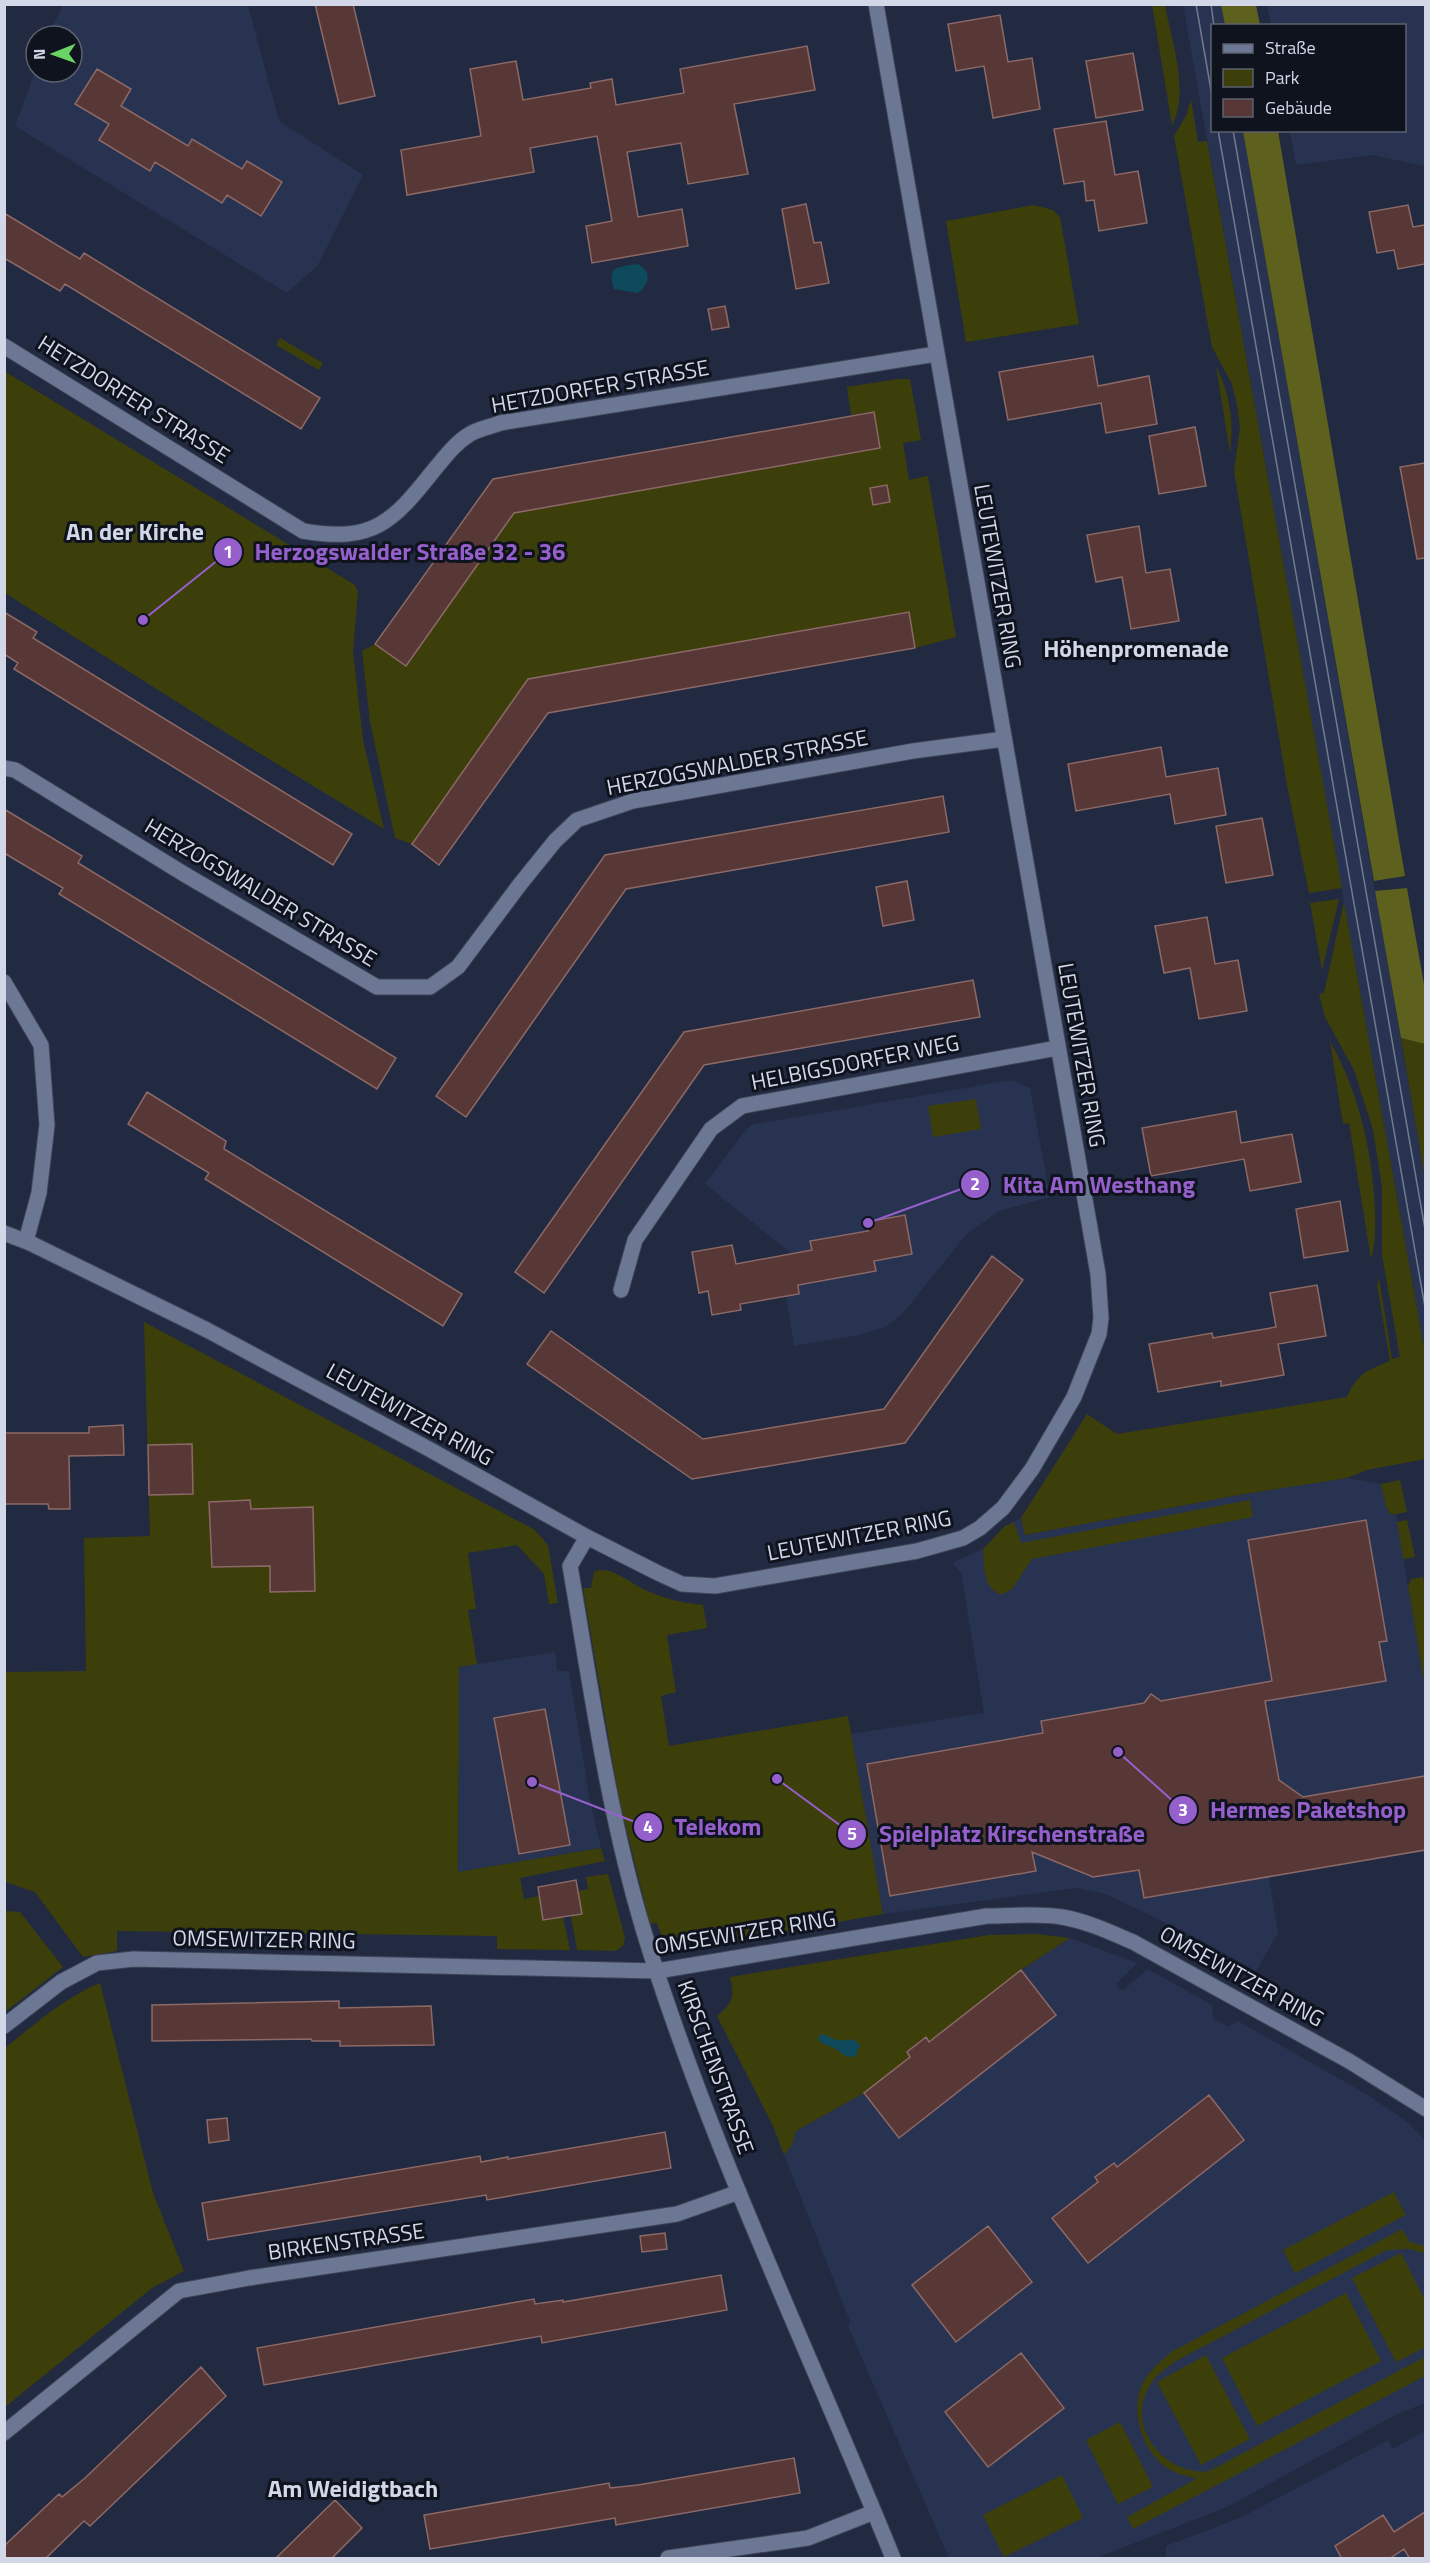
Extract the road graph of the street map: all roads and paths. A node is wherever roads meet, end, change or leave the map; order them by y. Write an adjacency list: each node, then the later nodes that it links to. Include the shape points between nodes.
1 (876, 4): 3 (street, LEUTEWITZER RING)
2 (4, 346): 3 (street, HETZDORFER STRASSE, via 303,531 331,536 361,534 383,523 404,508 450,450 470,434 500,423)
3 (936, 354): 4 (street, LEUTEWITZER RING)
4 (1004, 739): 5 (street, HERZOGSWALDER STRASSE, via 913,751 645,799 577,820 521,883 458,967 430,987 403,988 377,987 15,770); 7 (street, LEUTEWITZER RING)
5 (4, 768)
6 (4, 982): 9 (street, via 41,1045 47,1125 39,1193)
7 (1057, 1048): 10 (street, HELBIGSDORFER WEG, via 742,1106 711,1129 635,1240); 11 (street, LEUTEWITZER RING, via 1098,1274 1101,1318 1099,1334 1074,1397 1003,1508 963,1538 917,1551 715,1586 682,1584)
8 (4, 1233): 9 (street, LEUTEWITZER RING)
9 (26, 1241): 11 (street, LEUTEWITZER RING, via 207,1330)
10 (621, 1290)
11 (587, 1537): 12 (street, KIRSCHENSTRASSE, via 570,1566 625,1864)
12 (657, 1971): 13 (street, OMSEWITZER RING, via 134,1959 97,1964 61,1982); 14 (street, OMSEWITZER RING, via 987,1916 1062,1917 1132,1942 1349,2061); 15 (street, KIRSCHENSTRASSE)
13 (4, 2026)
14 (1425, 2109)
15 (739, 2192): 16 (street, BIRKENSTRASSE, via 677,2214 178,2291); 17 (street, KIRSCHENSTRASSE)
16 (4, 2433)
17 (874, 2512): 18 (street, via 808,2538); 19 (street, KIRSCHENSTRASSE)
18 (668, 2559)
19 (893, 2559)

